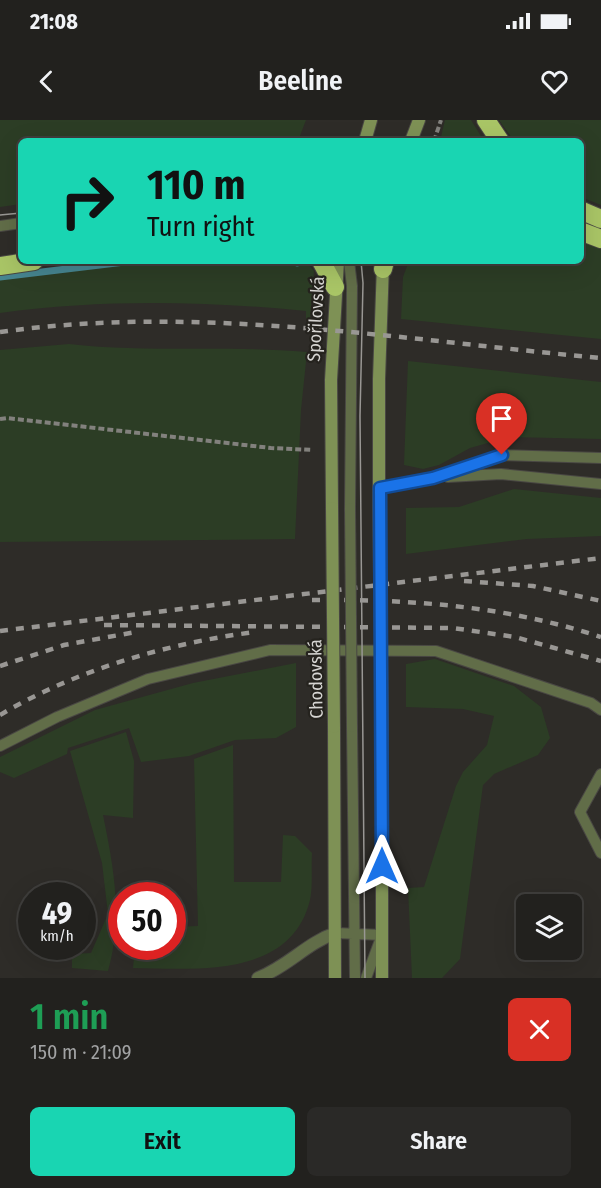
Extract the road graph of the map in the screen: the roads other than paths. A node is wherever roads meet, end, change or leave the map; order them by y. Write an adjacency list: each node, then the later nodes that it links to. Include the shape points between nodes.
1 (371, 120): 4 (main road)
2 (419, 120): 5 (main road)
3 (486, 120): 6 (highway)
4 (366, 138)
5 (412, 138)
6 (498, 138)
7 (584, 212): 8 (highway)
8 (601, 219)
9 (18, 223): 10 (lane)
10 (0, 226)
11 (584, 233): 12 (highway)
12 (601, 239)
13 (18, 263): 18 (highway)
14 (323, 264): 19 (highway)
15 (338, 264): 19 (main road, Spořilovská)
16 (349, 264): 30 (lane, bridge)
17 (384, 264): 24 (main road)
18 (0, 266)
19 (335, 287): 20 (main road, Spořilovská)
20 (331, 380): 29 (main road, Chodovská, bridge)
21 (601, 458): 22 (lane, via 502,455)
22 (433, 478): 23 (lane, via 501,474); 24 (lane)
23 (601, 484)
24 (380, 488): 31 (main road, bridge)
25 (601, 710): 26 (lane, via 591,703 436,651 270,650 148,679)
26 (0, 746)
27 (601, 774): 28 (lane, via 580,812)
28 (601, 853)
29 (336, 933): 30 (lane); 32 (street, via 317,939 290,962); 33 (main road, Chodovská)
30 (354, 934): 31 (lane); 34 (lane)
31 (382, 935): 35 (lane); 36 (main road)
32 (258, 978)
33 (335, 978)
34 (355, 978)
35 (366, 978)
36 (382, 978)

